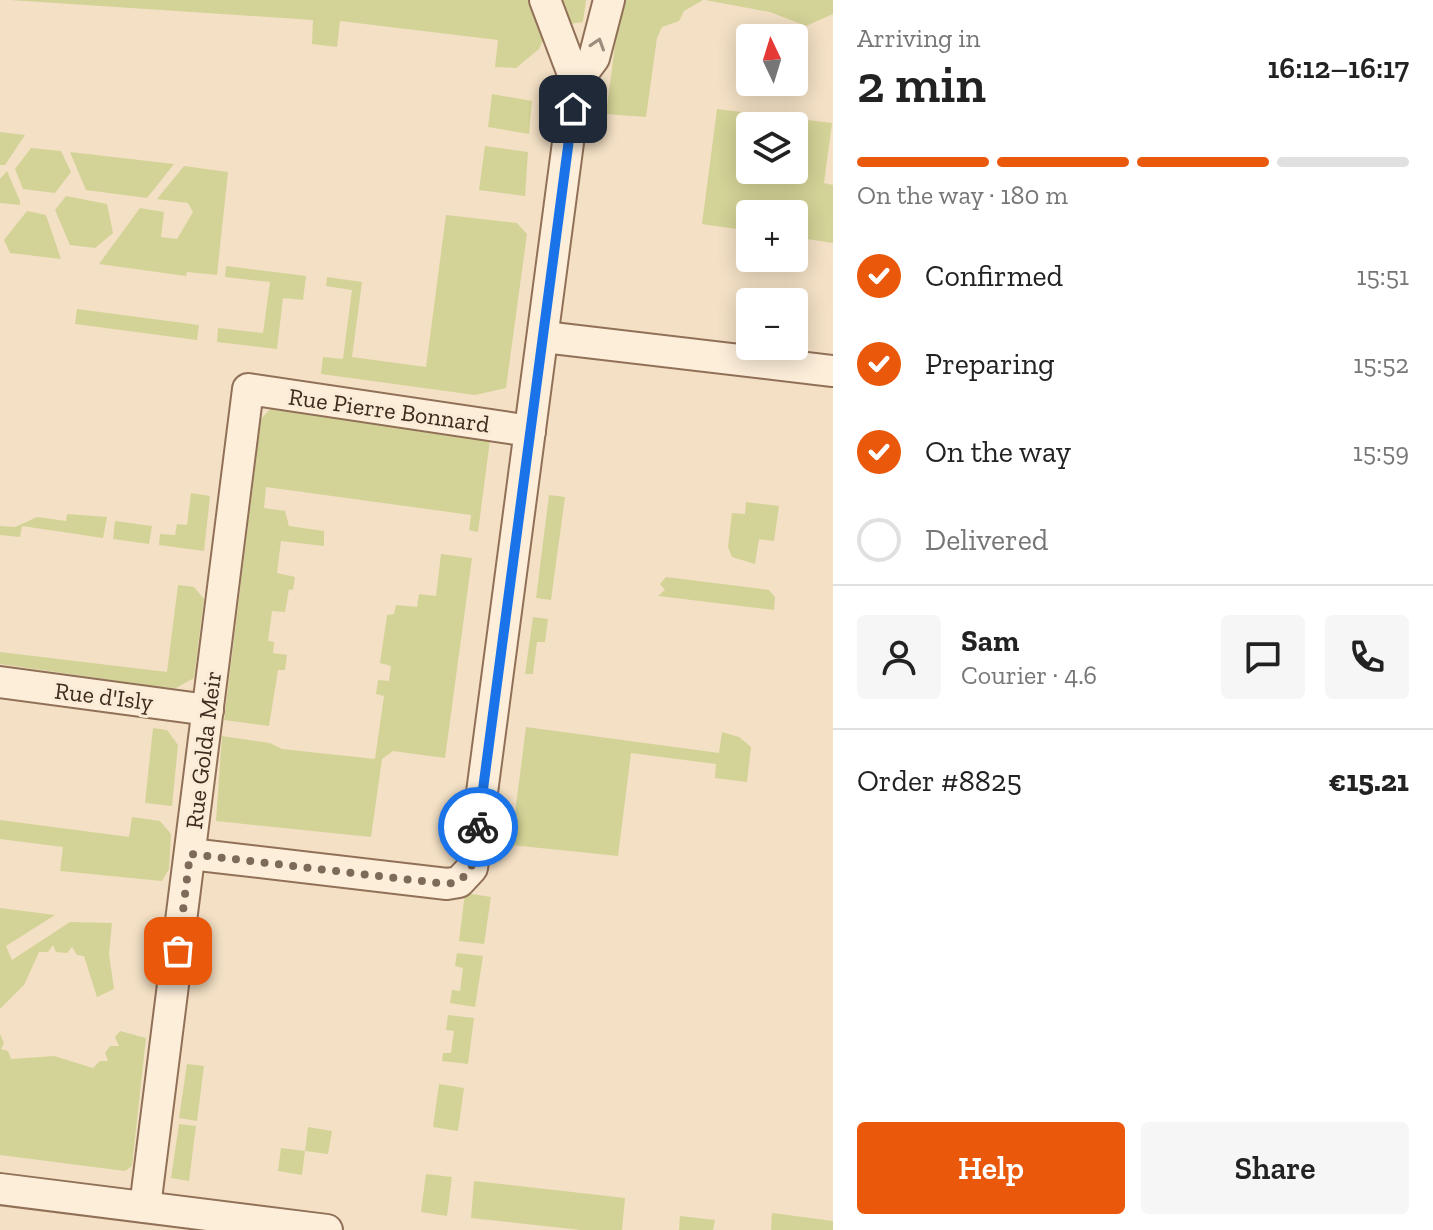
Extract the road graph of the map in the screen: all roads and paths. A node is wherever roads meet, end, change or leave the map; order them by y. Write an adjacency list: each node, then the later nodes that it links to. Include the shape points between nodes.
1 (545, 0): 3 (street)
2 (609, 0): 3 (street, one-way to 2, via 594,58)
3 (576, 82): 4 (street)
4 (544, 337): 5 (street); 7 (street)
5 (833, 371)
6 (248, 389): 7 (street, Rue Pierre Bonnard); 9 (street, Rue Golda Meir)
7 (530, 431): 10 (street, via 472,868 459,882)
8 (0, 682): 9 (street, Rue d'Isly)
9 (208, 710): 10 (street, Rue Golda Meir)
10 (190, 854): 12 (street, Rue Golda Meir)
11 (0, 1189): 12 (street)
12 (145, 1207): 13 (street)
13 (327, 1230)

